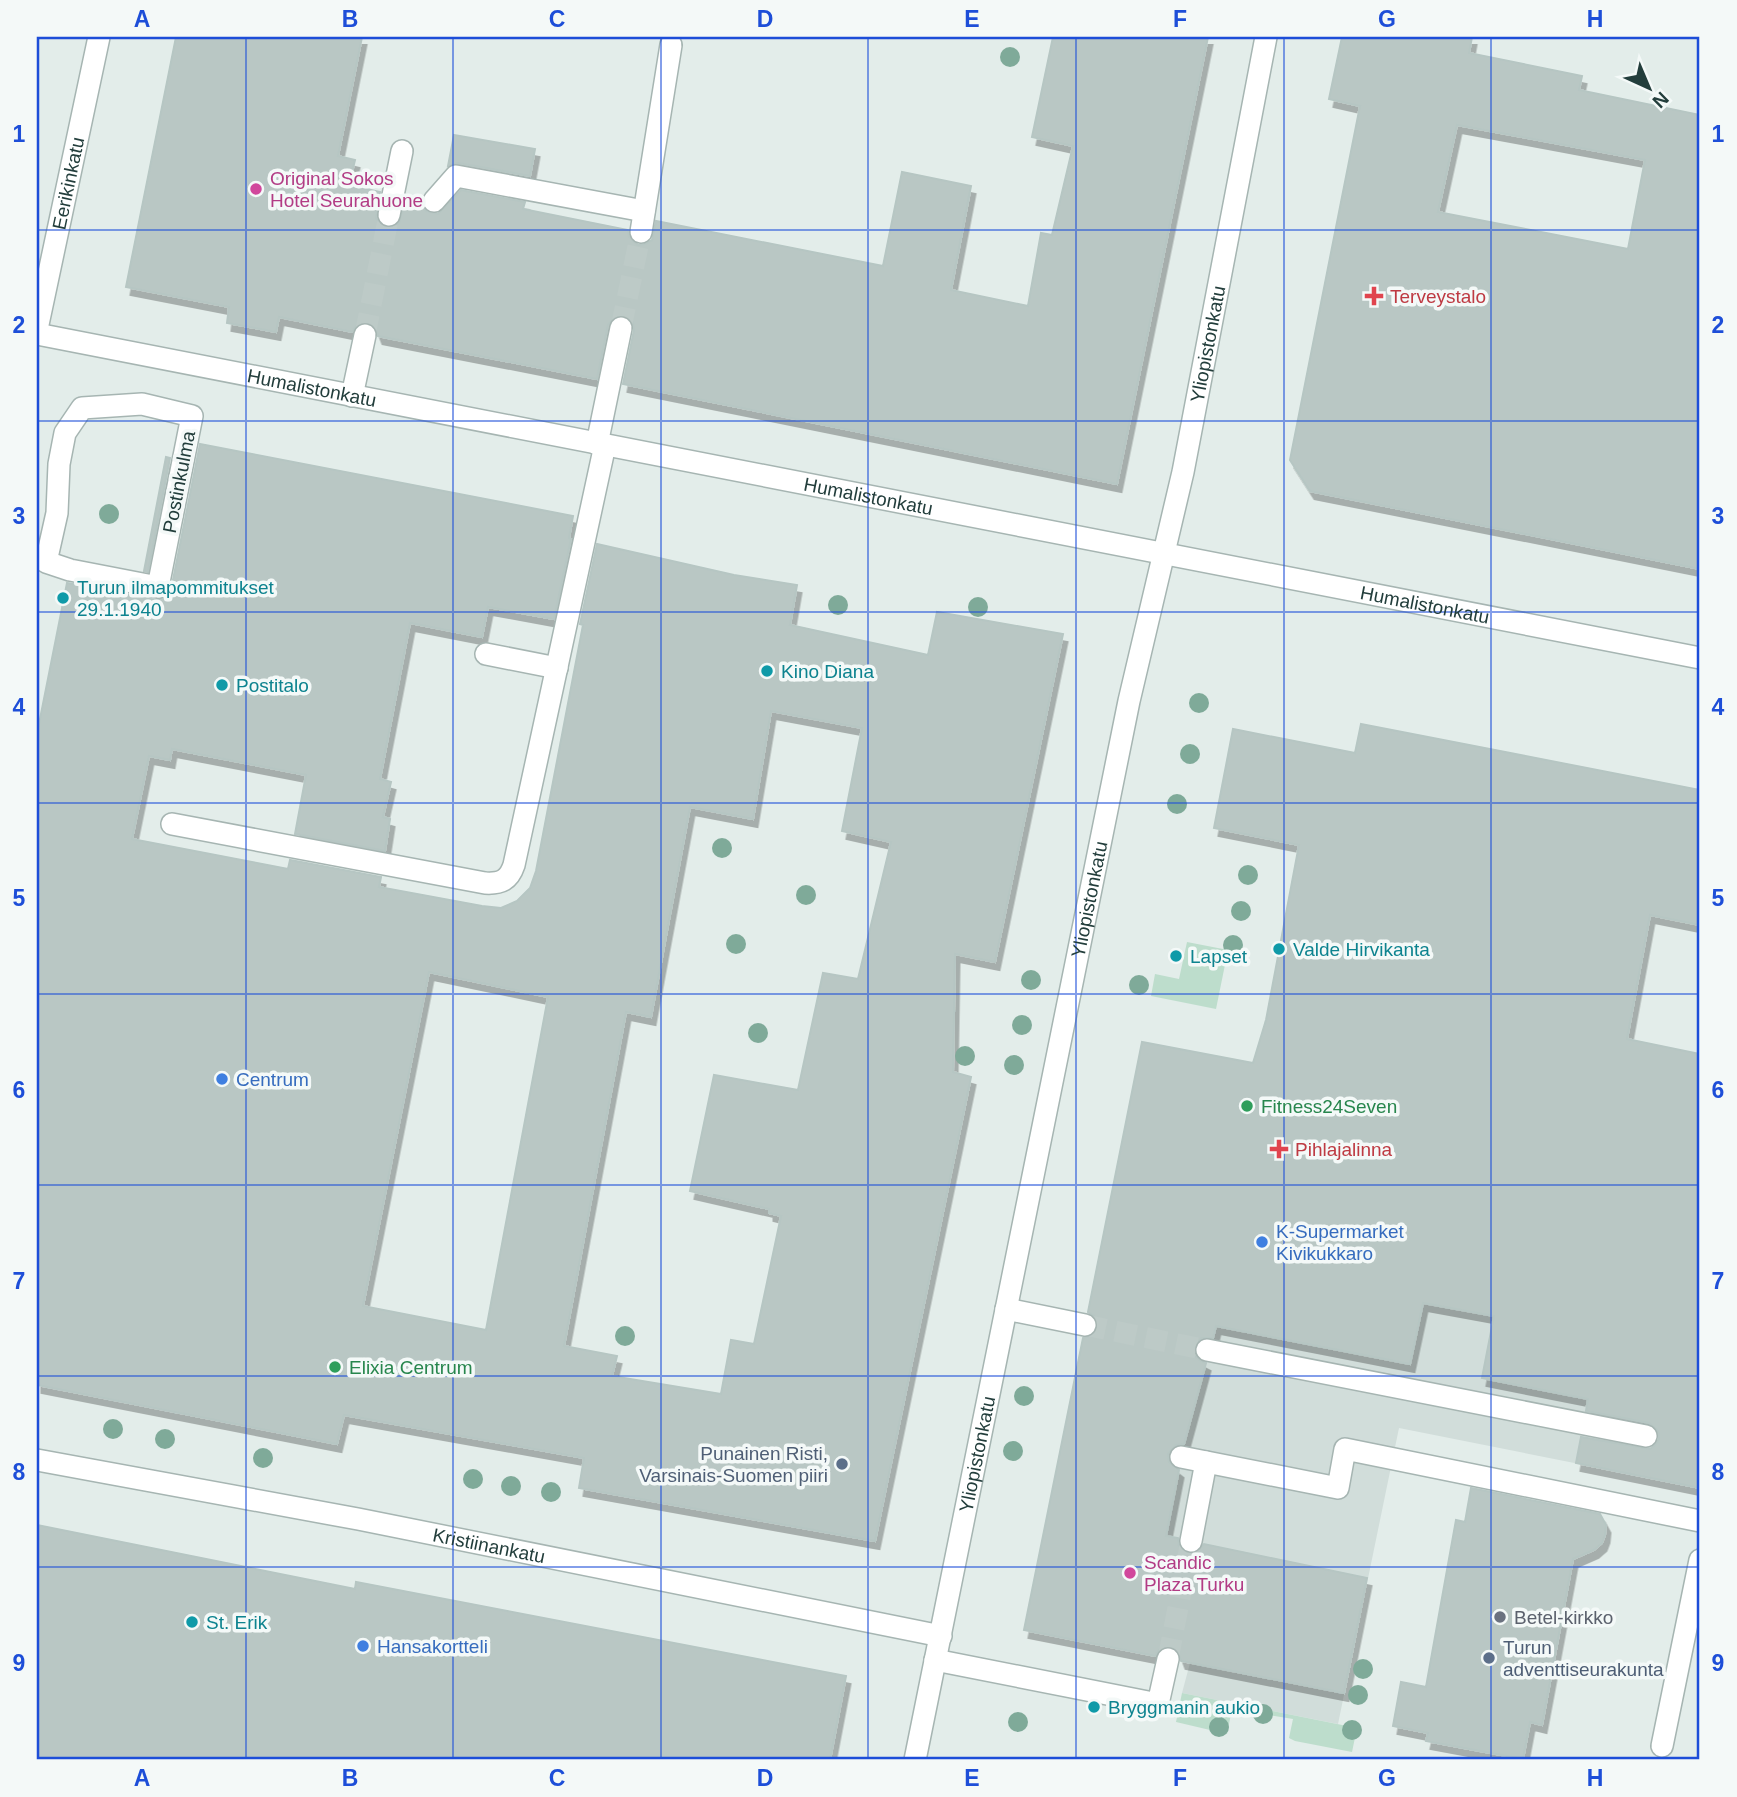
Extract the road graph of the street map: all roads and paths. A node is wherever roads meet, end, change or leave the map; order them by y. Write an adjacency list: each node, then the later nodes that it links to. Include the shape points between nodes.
1 (99, 37): 8 (street, Eerikinkatu)
2 (1266, 37): 12 (street, Yliopistonkatu)
3 (671, 45): 5 (street, via 642,221 456,176)
4 (402, 151): 6 (street)
5 (435, 201)
6 (389, 215)
7 (621, 328): 11 (street)
8 (37, 332): 10 (street, Humalistonkatu)
9 (365, 335): 10 (street)
10 (352, 396): 11 (street, Humalistonkatu)
11 (601, 444): 12 (street, Humalistonkatu); 16 (street)
12 (1164, 554): 15 (street, Humalistonkatu); 18 (street, Yliopistonkatu, via 1129,701)
13 (70, 570): 13 (street, Postinkulma, via 46,562 57,513 65,433 82,408 142,404 192,416 158,587)
14 (486, 654): 16 (street)
15 (1700, 658)
16 (557, 668): 17 (street, via 514,865 497,884)
17 (172, 824)
18 (1006, 1309): 19 (street); 28 (street, Yliopistonkatu)
19 (1085, 1325)
20 (1207, 1350): 21 (street)
21 (1646, 1436)
22 (1181, 1457): 24 (street)
23 (37, 1460): 28 (street, Kristiinankatu, via 358,1518)
24 (1206, 1462): 25 (street, via 1338,1488 1345,1449); 26 (street)
25 (1700, 1521)
26 (1191, 1541)
27 (1700, 1560): 31 (street)
28 (941, 1636): 30 (street, Yliopistonkatu)
29 (1168, 1659): 30 (street, via 1158,1704)
30 (935, 1660): 32 (street, Yliopistonkatu)
31 (1662, 1746)
32 (915, 1760)

